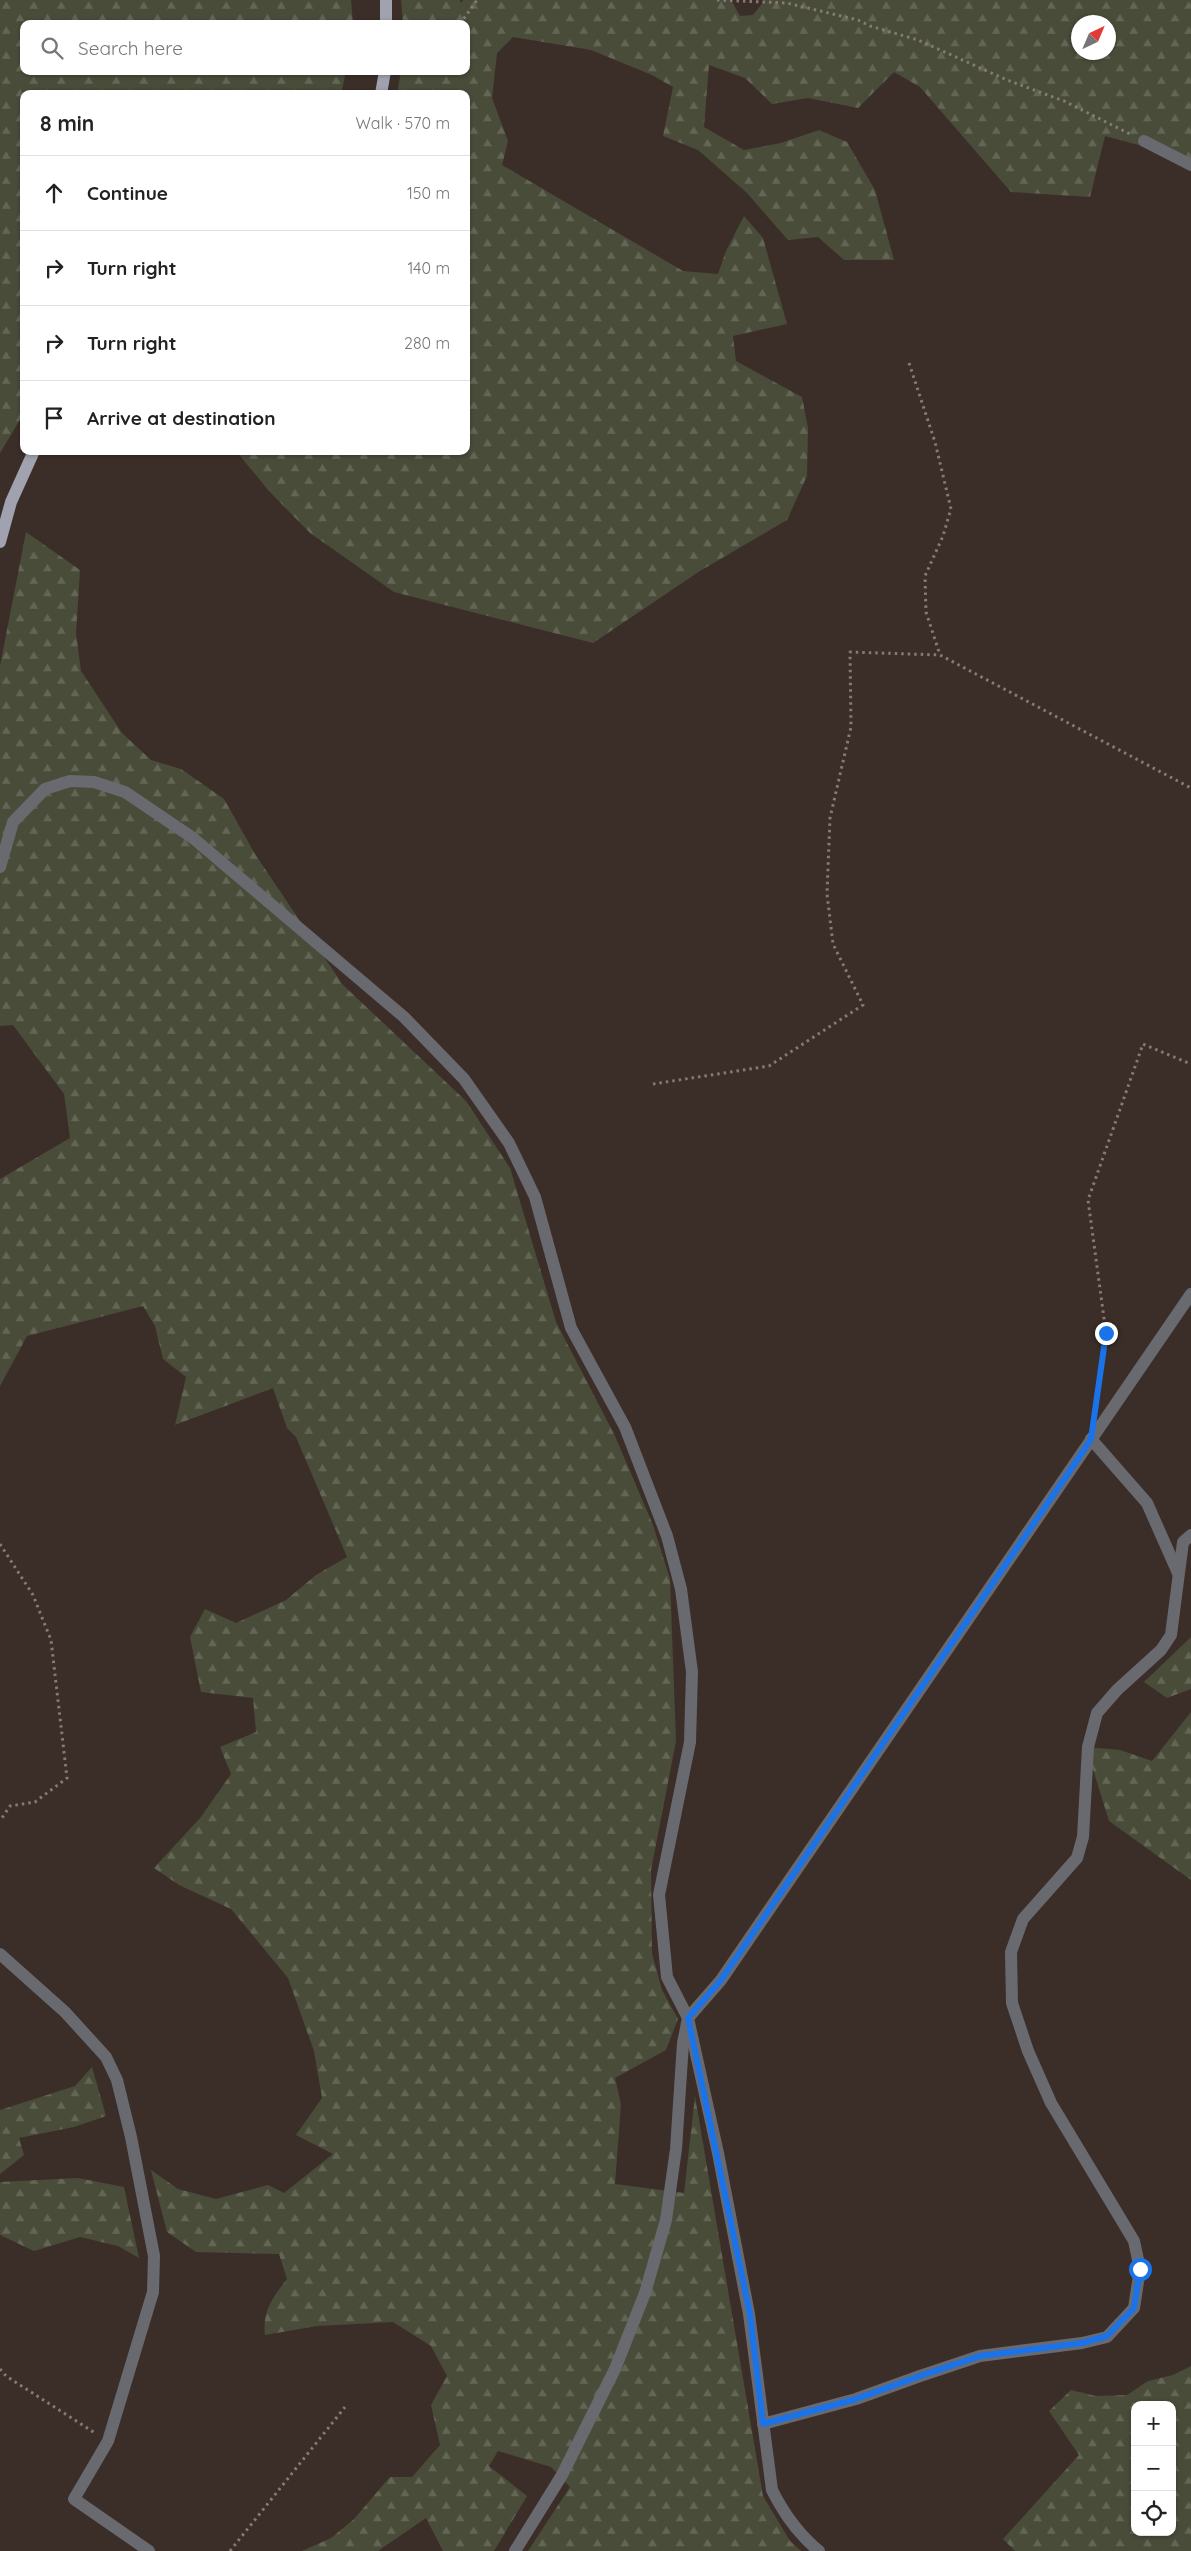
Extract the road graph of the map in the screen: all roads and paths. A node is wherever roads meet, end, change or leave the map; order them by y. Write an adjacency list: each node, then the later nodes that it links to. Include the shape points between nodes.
1 (386, 0): 4 (main road)
2 (477, 0): 5 (path)
3 (718, 0): 8 (path, via 787,3 858,20 918,40 1007,80 1064,101)
4 (386, 20)
5 (463, 20)
6 (384, 75): 7 (main road)
7 (382, 90)
8 (1144, 141): 9 (street)
9 (1191, 165)
10 (909, 363): 13 (path, via 935,442 951,509 925,576 926,612)
11 (32, 455): 12 (main road, via 11,502)
12 (0, 542)
13 (940, 655): 14 (path); 17 (path, via 850,652 850,727 830,818 828,894 833,944 863,1005 770,1066)
14 (1191, 788)
15 (0, 867): 26 (street, via 14,822 45,790 70,781 94,782 125,792 193,838 404,1017 464,1080 509,1143 534,1197 571,1328 625,1427 667,1536 681,1589 692,1672 690,1742 659,1895 667,1977)
16 (1191, 1064): 19 (path, via 1143,1044 1088,1200 1106,1333)
17 (653, 1084)
18 (1191, 1294): 20 (street)
19 (1095, 1410)
20 (1091, 1439): 23 (street, via 1147,1503); 26 (street, via 721,1980)
21 (1191, 1535): 23 (street, via 1183,1542)
22 (0, 1544): 24 (path, via 32,1595 51,1640 67,1778 34,1802 10,1806)
23 (1179, 1575): 29 (street, via 1171,1635 1161,1650 1097,1713 1088,1747 1083,1836 1077,1858 1023,1919 1011,1952 1012,2003 1028,2051 1051,2103 1134,2241 1140,2269 1134,2308 1107,2336 1082,2343 980,2356 856,2399)
24 (0, 1821)
25 (0, 1954): 30 (street, via 65,2012 106,2057 117,2080 131,2137 154,2256 154,2292)
26 (688, 2018): 29 (street, via 750,2314); 33 (street, via 666,2220 645,2293 615,2369 562,2475)
27 (0, 2369): 30 (path)
28 (346, 2408): 32 (path)
29 (763, 2424): 34 (street, via 772,2490 783,2514)
30 (108, 2441): 31 (street, via 74,2499)
31 (149, 2551)
32 (230, 2551)
33 (515, 2551)
34 (819, 2551)

